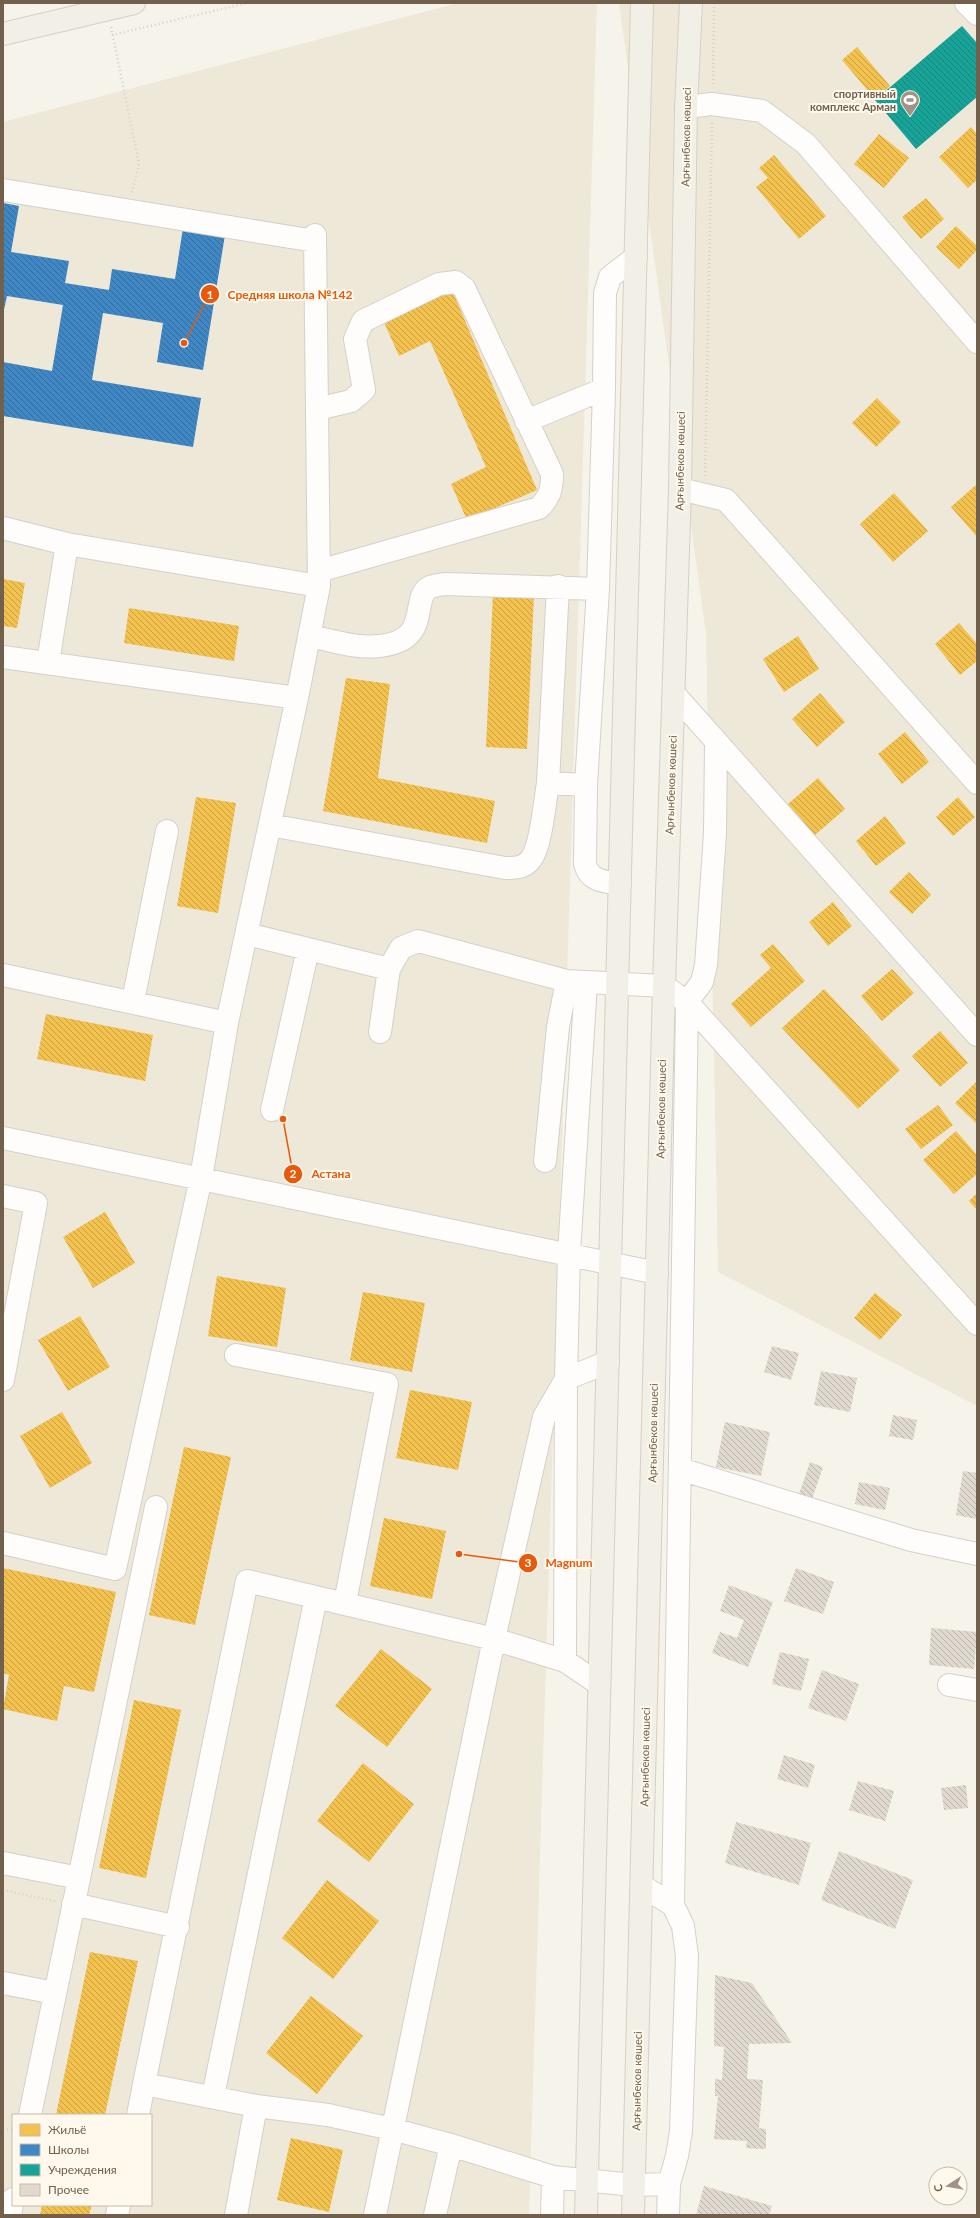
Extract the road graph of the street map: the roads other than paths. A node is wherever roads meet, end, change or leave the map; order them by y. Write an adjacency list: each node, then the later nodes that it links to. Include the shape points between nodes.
1 (134, 3): 6 (main road)
2 (642, 3): 9 (main road)
3 (691, 3): 7 (main road, Арғынбеков көшесі)
4 (966, 3): 5 (street)
5 (977, 14)
6 (3, 34)
7 (686, 107): 10 (street, via 712,104 762,111 806,144); 14 (main road, Арғынбеков көшесі)
8 (3, 190): 12 (street, via 315,238)
9 (636, 257): 11 (street, via 610,277 605,293); 31 (main road)
10 (977, 342)
11 (604, 389): 13 (street); 19 (street)
12 (317, 408): 13 (street, via 351,401 364,390 355,339 363,321 439,284 456,282 464,288); 17 (street)
13 (526, 421): 17 (street, via 552,474 552,489 547,501 539,508)
14 (680, 489): 23 (main road, Арғынбеков көшесі); 27 (street, via 726,500)
15 (3, 528): 16 (street)
16 (67, 544): 17 (street); 22 (street)
17 (319, 578): 20 (street)
18 (558, 586): 19 (street); 20 (street, via 445,584 429,588 422,596 413,632 400,641 367,646); 26 (street)
19 (598, 589): 28 (street)
20 (309, 636): 24 (street)
21 (3, 657): 22 (street)
22 (48, 662): 24 (street)
23 (674, 695): 25 (street); 38 (main road, Арғынбеков көшесі)
24 (297, 698): 29 (street)
25 (716, 743): 40 (street, via 715,833 706,965 702,982); 43 (street)
26 (548, 783): 28 (street); 29 (street, via 537,848 531,860 520,867 505,868)
27 (977, 783)
28 (586, 785): 31 (street, via 587,872 592,878)
29 (270, 825): 32 (street)
30 (167, 831): 39 (street)
31 (620, 884): 37 (main road)
32 (247, 934): 33 (street); 41 (street)
33 (308, 949): 34 (street); 44 (street)
34 (389, 969): 36 (street, via 401,948 418,941); 42 (street)
35 (3, 975): 39 (street)
36 (577, 982): 37 (street); 46 (street, via 558,1027); 49 (street)
37 (617, 982): 38 (street); 50 (main road)
38 (664, 986): 40 (street); 51 (main road, Арғынбеков көшесі)
39 (133, 1001): 41 (street)
40 (687, 1002): 52 (street); 58 (street)
41 (227, 1023): 47 (street)
42 (380, 1032)
43 (977, 1035)
44 (272, 1110)
45 (3, 1138): 47 (street)
46 (545, 1161)
47 (201, 1178): 49 (street); 62 (street)
48 (3, 1196): 53 (street, via 36,1203)
49 (569, 1254): 50 (street); 56 (street)
50 (612, 1264): 51 (street); 55 (main road)
51 (657, 1273): 73 (main road, Арғынбеков көшесі)
52 (977, 1324)
53 (7, 1339): 57 (street)
54 (236, 1355): 65 (street, via 388,1384)
55 (608, 1362): 56 (street); 68 (main road)
56 (566, 1379): 66 (street, via 544,1417); 67 (street)
57 (3, 1380)
58 (680, 1469): 61 (street, via 911,1540); 75 (street)
59 (156, 1507): 63 (street)
60 (3, 1543): 62 (street)
61 (977, 1554)
62 (115, 1569): 63 (street)
63 (142, 1575): 72 (street)
64 (316, 1596): 65 (street); 76 (street, via 247,1580); 80 (street)
65 (345, 1603): 66 (street)
66 (494, 1639): 67 (street); 84 (street)
67 (565, 1661): 68 (street)
68 (599, 1684): 87 (main road)
69 (949, 1685): 70 (street)
70 (977, 1690)
71 (3, 1863): 72 (street)
72 (79, 1878): 74 (street)
73 (642, 1886): 75 (street); 89 (main road, Арғынбеков көшесі)
74 (73, 1904): 76 (street); 78 (street)
75 (673, 1905): 88 (street, via 683,1926 687,1956 680,2131 677,2156)
76 (178, 1927): 79 (street)
77 (3, 1983): 78 (street)
78 (55, 1994): 82 (street)
79 (144, 2084): 80 (street); 83 (street)
80 (213, 2096): 81 (street)
81 (256, 2106): 84 (street, via 328,2115); 92 (street)
82 (30, 2114)
83 (138, 2114)
84 (392, 2129): 85 (street); 93 (street)
85 (451, 2145): 86 (street); 94 (street)
86 (553, 2177): 87 (street); 95 (street)
87 (587, 2180): 89 (street); 96 (main road)
88 (669, 2184): 89 (street); 98 (street)
89 (634, 2185): 97 (main road, Арғынбеков көшесі)
90 (12, 2204): 91 (street)
91 (10, 2215)
92 (236, 2215)
93 (375, 2215)
94 (435, 2215)
95 (552, 2215)
96 (586, 2215)
97 (633, 2215)
98 (668, 2215)

